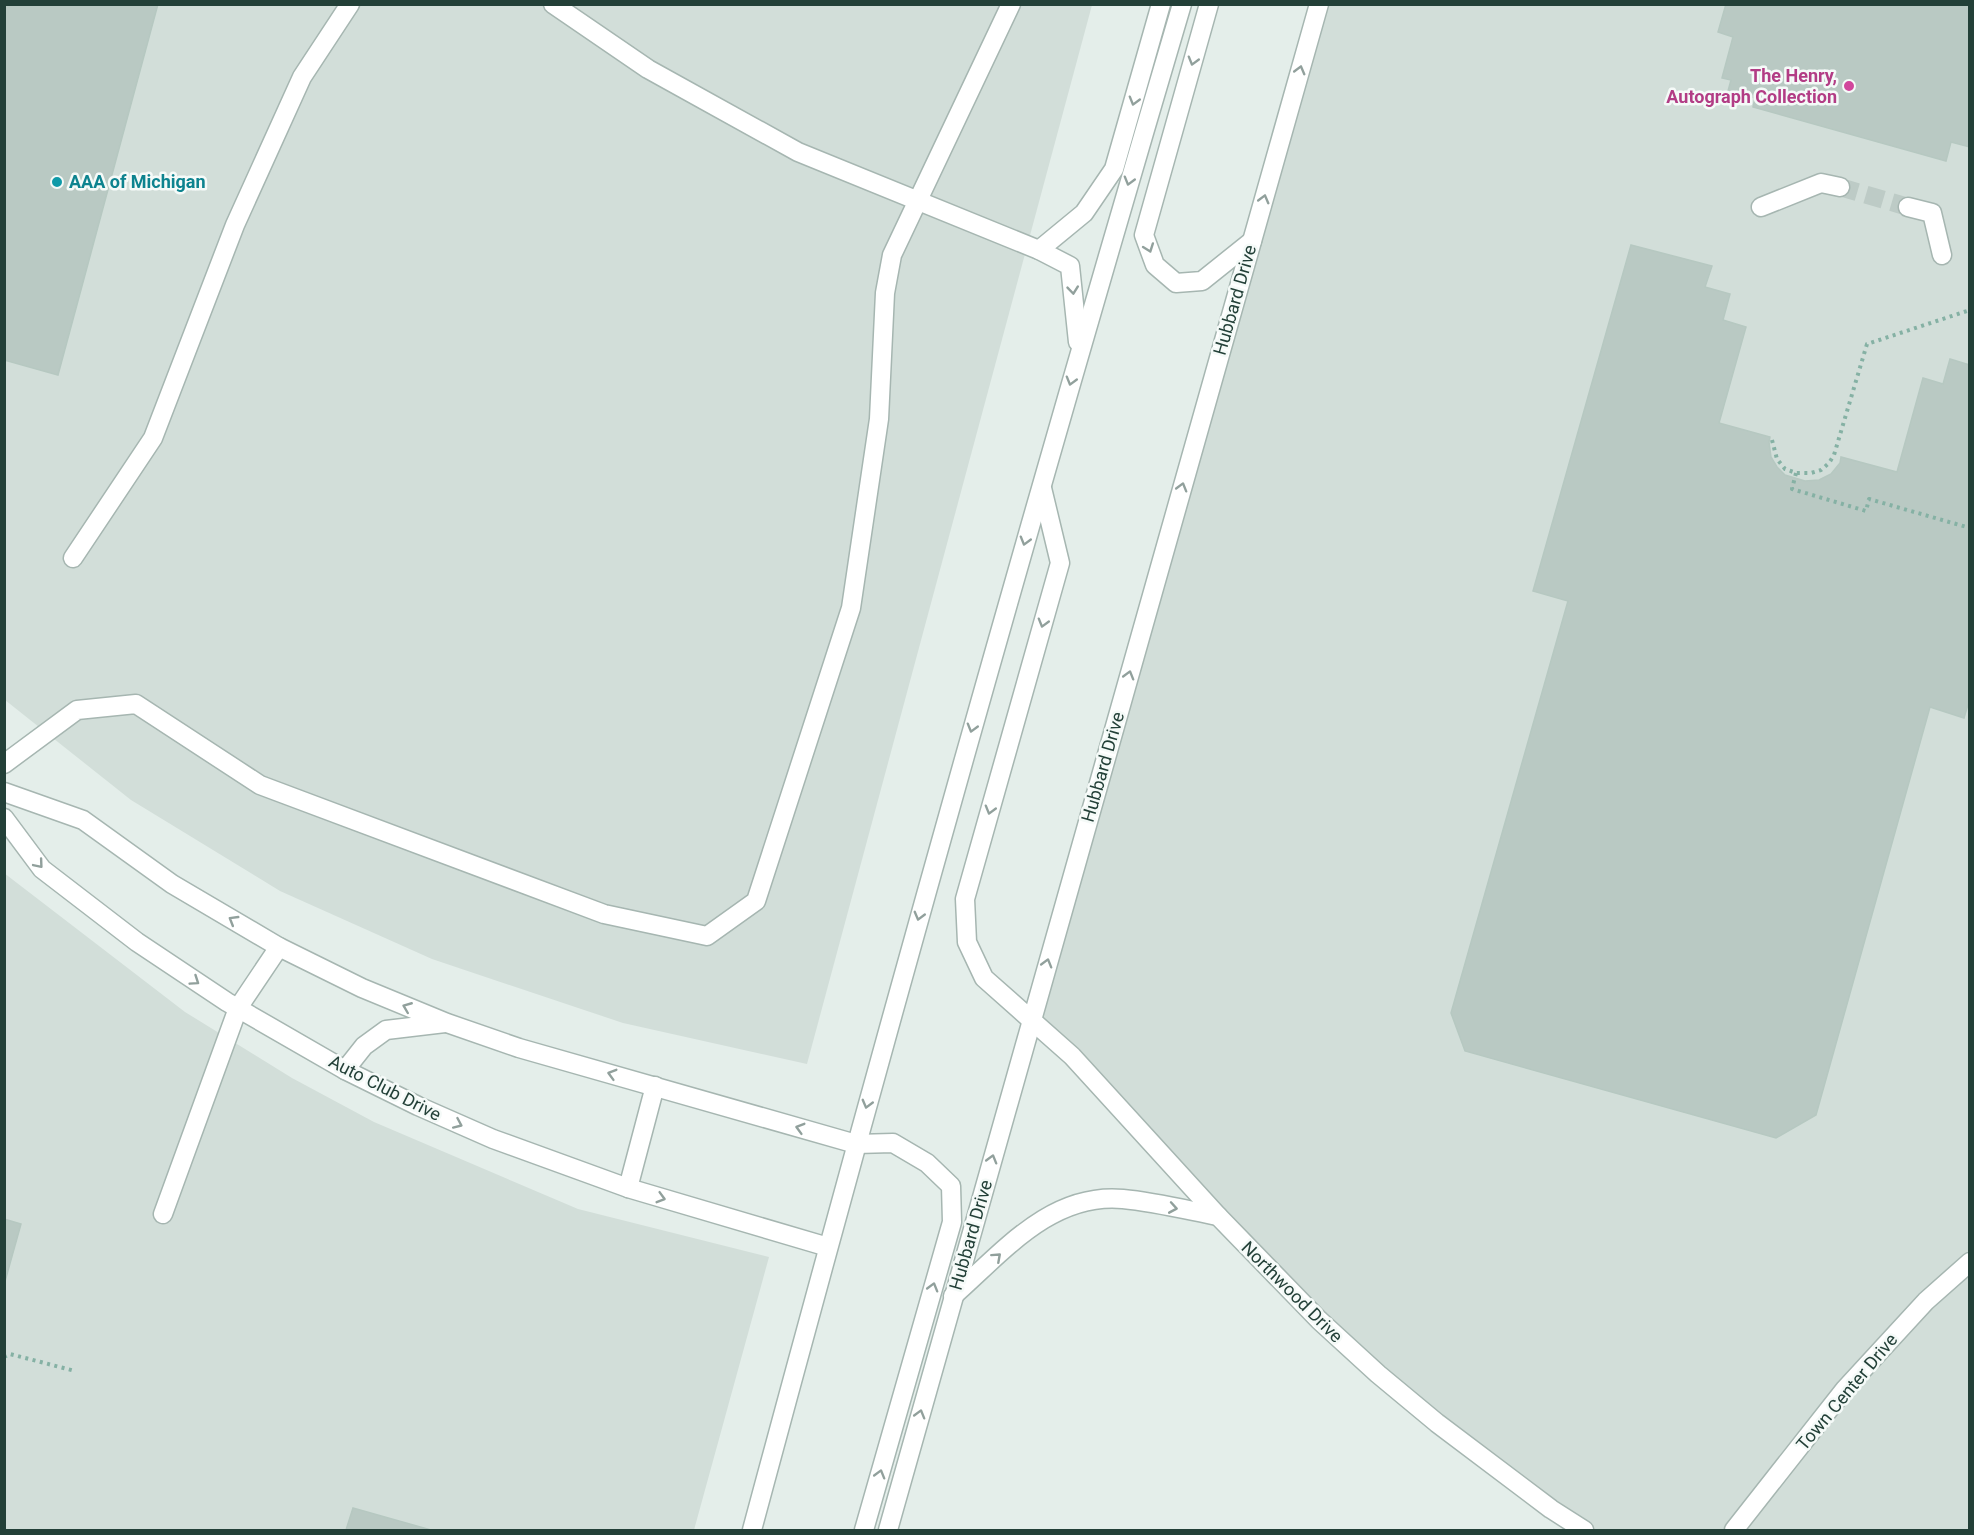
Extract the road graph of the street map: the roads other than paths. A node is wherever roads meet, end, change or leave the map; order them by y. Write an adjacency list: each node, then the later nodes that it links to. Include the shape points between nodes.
1 (350, 4): 19 (street, via 302,77 235,225 153,438)
2 (553, 4): 11 (street, via 648,69 798,152)
3 (1011, 4): 11 (street)
4 (1161, 4): 15 (street, one-way to 15, via 1114,169 1084,213)
5 (1182, 4): 17 (street, one-way to 17)
6 (1209, 4): 14 (street, one-way to 14, via 1144,235 1155,265 1176,283 1202,281)
7 (1305, 4): 9 (street)
8 (1319, 4): 9 (street, Hubbard Drive)
9 (1308, 39): 14 (street, Hubbard Drive, one-way to 9)
10 (1840, 187): 12 (street, via 1821,183)
11 (919, 200): 15 (street); 20 (street, via 892,255 885,293 879,420 851,608 756,901 707,936 604,914 260,785 136,704 77,710)
12 (1761, 207)
13 (1908, 207): 16 (street, via 1932,213)
14 (1252, 241): 25 (street, Hubbard Drive, one-way to 14)
15 (1039, 250): 17 (street, one-way to 17, via 1070,266)
16 (1942, 255)
17 (1080, 353): 18 (street, one-way to 18)
18 (1041, 485): 25 (street, Northwood Drive, one-way to 25, via 1060,563 965,899 967,942 984,978); 29 (street, one-way to 29)
19 (73, 558)
20 (4, 764)
21 (4, 792): 23 (street, one-way to 21, via 172,884 83,820)
22 (4, 818): 24 (street, Auto Club Drive, one-way to 24, via 42,869 136,942)
23 (279, 947): 24 (street); 26 (street, one-way to 23, via 362,988)
24 (238, 1008): 27 (street, Auto Club Drive); 31 (street)
25 (1031, 1020): 32 (street, Northwood Drive, via 1072,1056); 35 (street, Hubbard Drive, one-way to 25)
26 (447, 1023): 27 (street, via 386,1030 364,1046); 28 (street, one-way to 26, via 519,1048)
27 (345, 1070): 30 (street, Auto Club Drive, one-way to 30, via 493,1139)
28 (655, 1086): 29 (street, one-way to 28); 30 (street)
29 (856, 1144): 33 (street); 37 (street, one-way to 29, via 952,1221 951,1186 927,1163 893,1143)
30 (628, 1188): 33 (street, Auto Club Drive, one-way to 33)
31 (163, 1214)
32 (1218, 1216): 35 (street, one-way to 32, via 1035,1223 1076,1203 1122,1199); 39 (street, Northwood Drive, via 1319,1320 1378,1374 1437,1423)
33 (828, 1247): 36 (street)
34 (1969, 1263): 40 (street, Town Center Drive, via 1926,1301 1845,1389)
35 (954, 1296): 38 (street, Hubbard Drive, one-way to 35)
36 (752, 1530)
37 (864, 1530)
38 (888, 1530)
39 (1584, 1530)
40 (1734, 1530)

